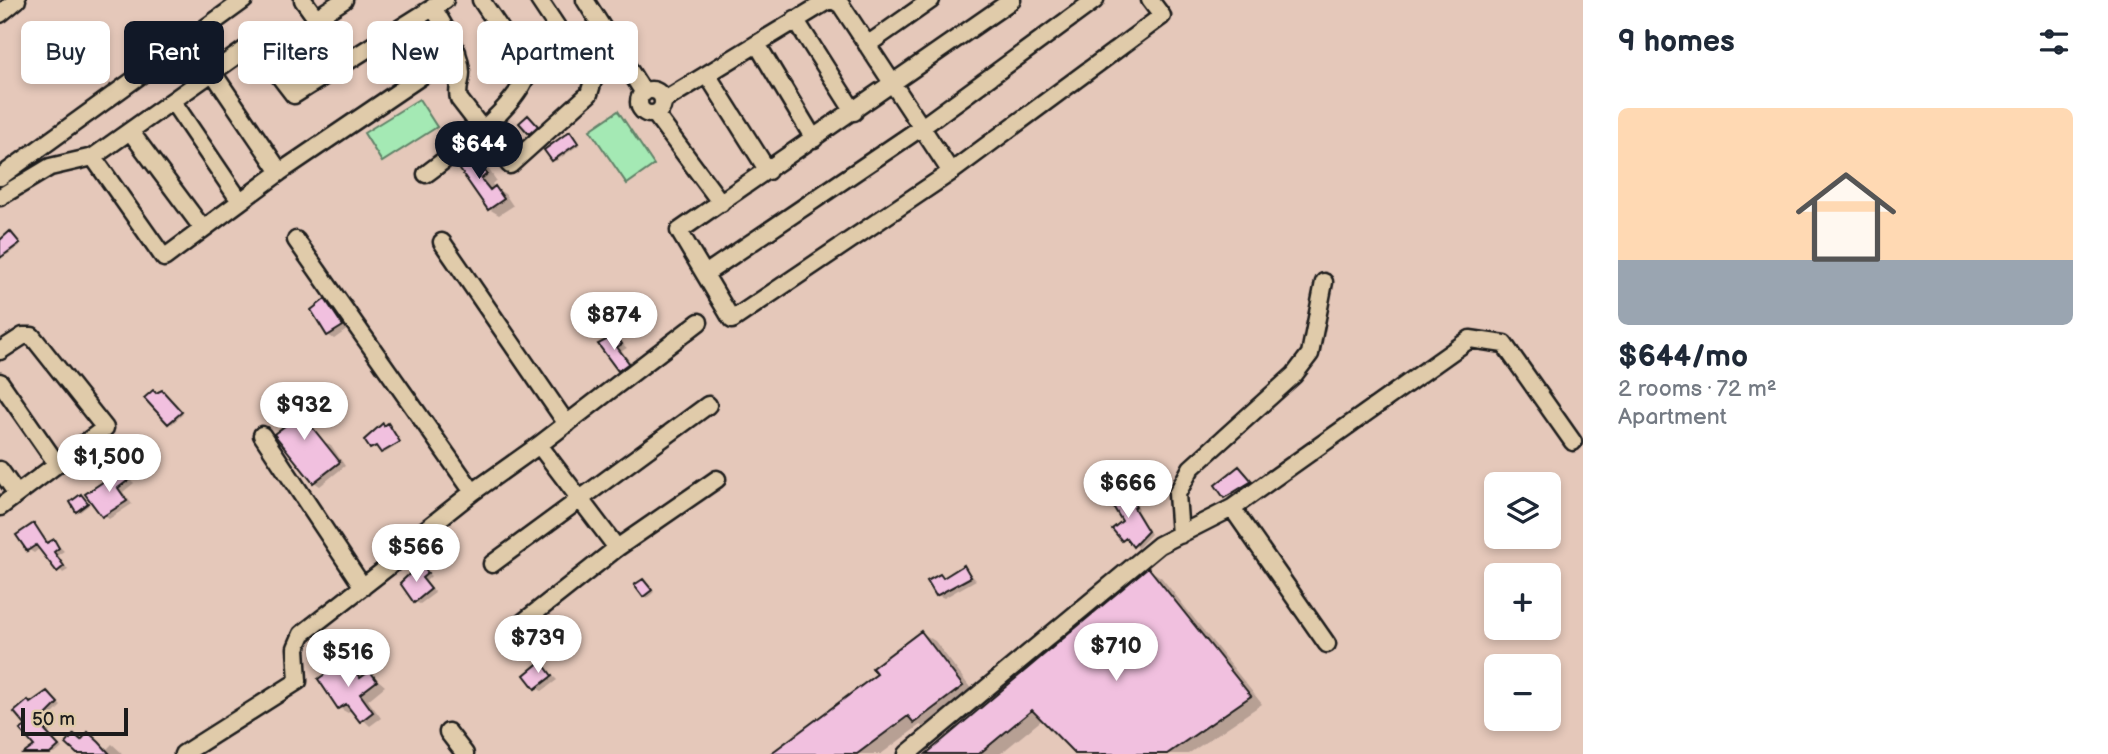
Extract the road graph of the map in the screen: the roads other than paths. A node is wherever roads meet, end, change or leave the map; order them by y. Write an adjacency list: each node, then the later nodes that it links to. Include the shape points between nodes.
1 (16, 0): 14 (street)
2 (244, 0): 38 (street)
3 (303, 0): 4 (street, via 316,18)
4 (344, 0)
5 (481, 0): 30 (street, via 528,70 525,83)
6 (539, 0): 30 (street, via 593,81 589,94 510,165)
7 (584, 0): 27 (street, via 644,93 640,108 646,114)
8 (931, 0): 18 (street)
9 (1012, 0): 25 (street)
10 (1095, 0): 29 (street)
11 (1150, 0): 36 (street, via 1163,16)
12 (838, 1): 15 (street); 18 (street)
13 (439, 3): 16 (street); 19 (street, via 293,95 254,43)
14 (0, 14)
15 (795, 19): 17 (street); 28 (street)
16 (446, 21)
17 (757, 44): 20 (street); 32 (street)
18 (867, 45): 25 (street)
19 (224, 65)
20 (708, 76): 27 (street); 34 (street)
21 (198, 84): 26 (street)
22 (220, 84): 35 (street)
23 (410, 84): 35 (street)
24 (458, 84): 30 (street, via 459,99)
25 (894, 84): 28 (street); 29 (street)
26 (173, 103): 31 (street); 40 (street)
27 (659, 107): 41 (street)
28 (854, 112): 32 (street)
29 (922, 127): 36 (street); 45 (street)
30 (483, 128): 37 (street)
31 (130, 131): 33 (street); 42 (street)
32 (814, 139): 34 (street)
33 (93, 157): 39 (street, via 50,167); 42 (street, via 164,258)
34 (768, 171): 41 (street)
35 (279, 172): 40 (street)
36 (951, 172): 45 (street, via 732,320)
37 (426, 174)
38 (0, 177)
39 (0, 197)
40 (240, 201): 42 (street)
41 (721, 203): 45 (street, via 678,231)
42 (203, 229)
43 (296, 240): 58 (street)
44 (442, 242): 51 (street)
45 (705, 274)
46 (1324, 282): 63 (street, via 1310,354 1294,375 1191,468 1177,494)
47 (699, 322): 51 (street)
48 (0, 351): 55 (street, via 23,336 32,336 104,428)
49 (0, 382): 55 (street)
50 (708, 405): 60 (street)
51 (567, 424): 54 (street)
52 (262, 435): 66 (street)
53 (1573, 442): 62 (street, via 1504,344 1471,339)
54 (540, 445): 58 (street); 60 (street)
55 (57, 464): 59 (street)
56 (0, 470): 59 (street)
57 (717, 479): 64 (street)
58 (473, 492): 66 (street)
59 (17, 494): 61 (street)
60 (581, 499): 64 (street); 65 (street)
61 (0, 507)
62 (1232, 508): 63 (street); 68 (street)
63 (1180, 535): 72 (street, via 1159,545)
64 (617, 548): 67 (street)
65 (492, 564)
66 (363, 587): 70 (street, via 302,634 296,648 298,681)
67 (522, 623)
68 (1327, 644)
69 (448, 732): 71 (street)
70 (183, 754)
71 (465, 754)
72 (907, 754)

